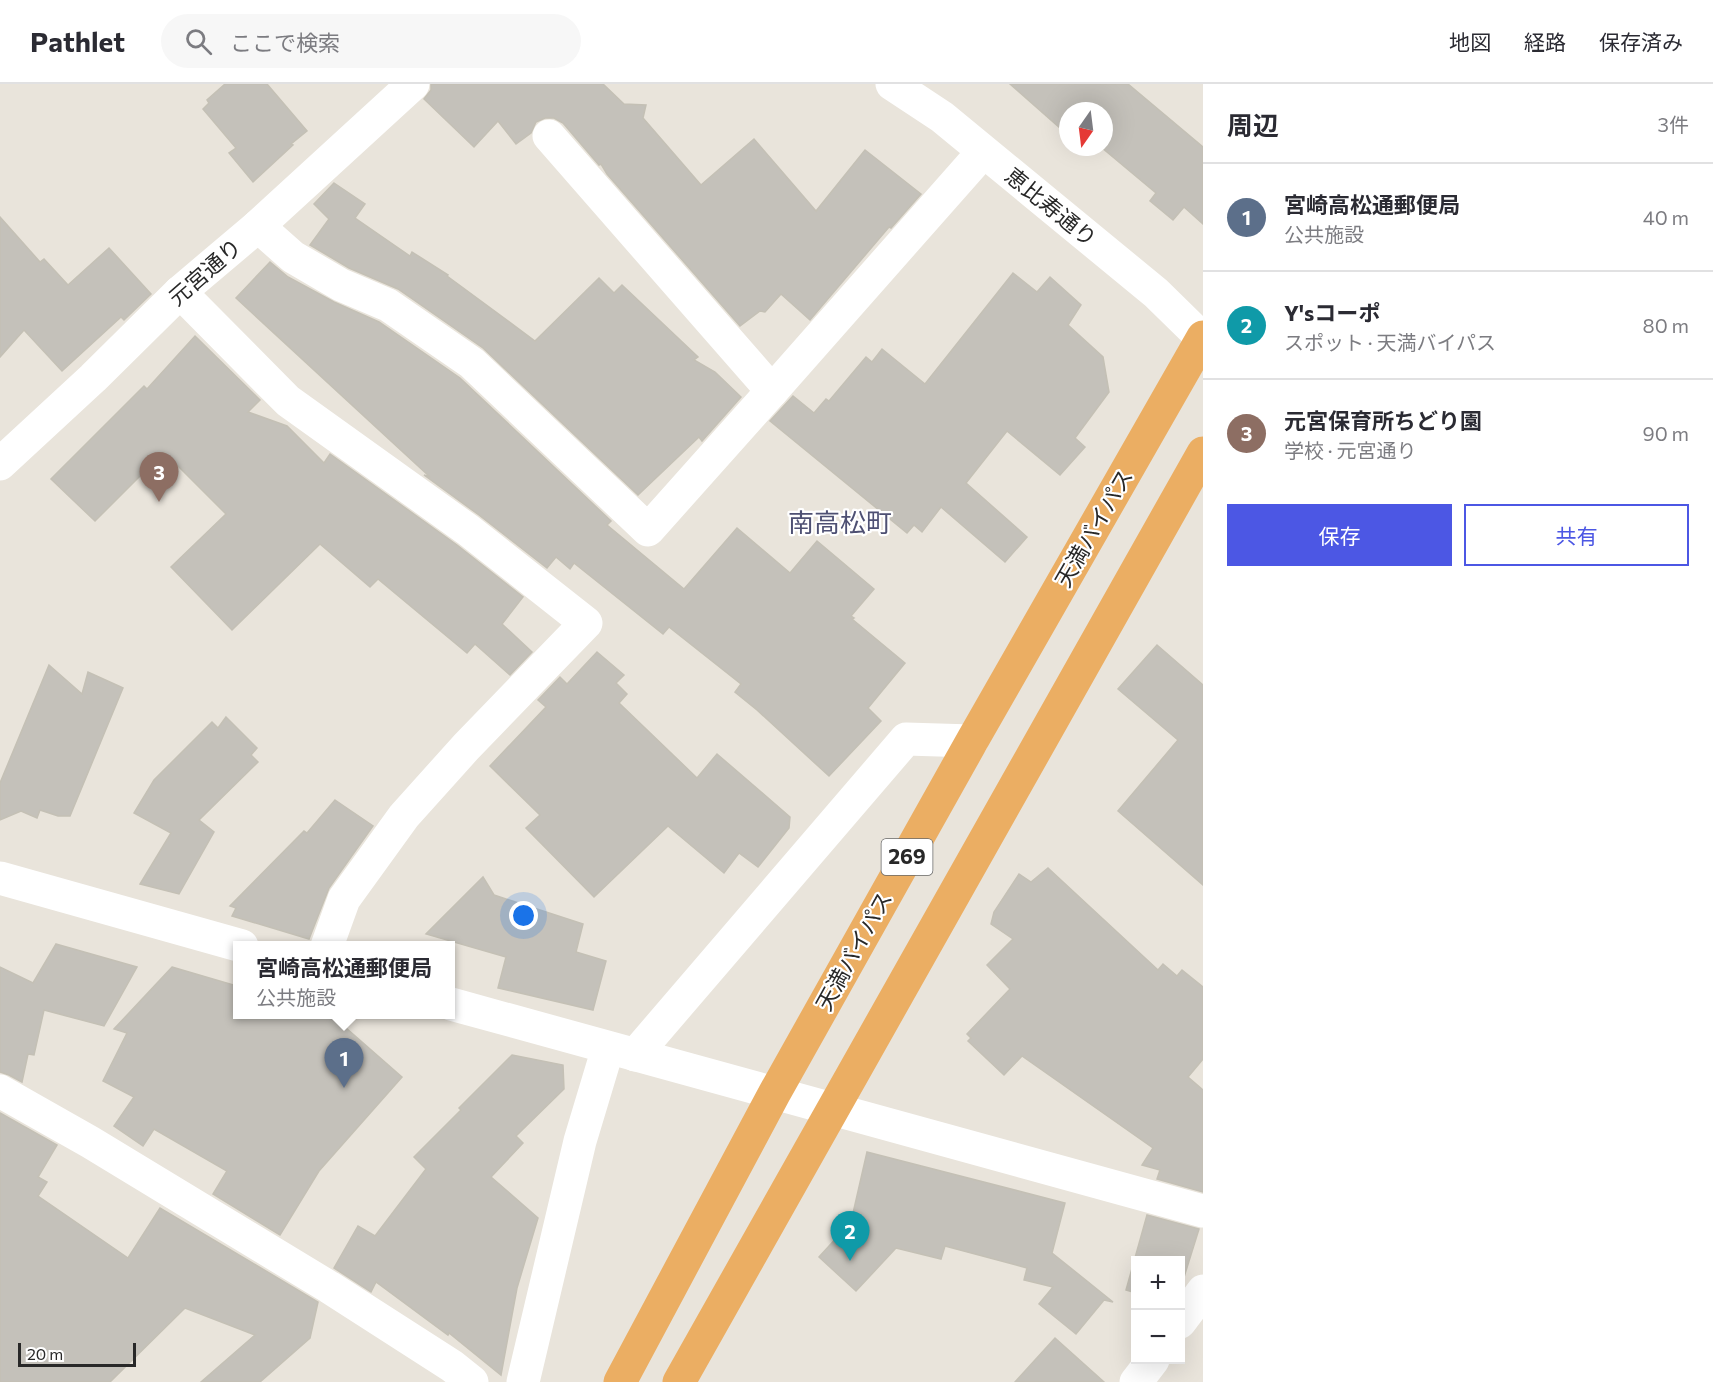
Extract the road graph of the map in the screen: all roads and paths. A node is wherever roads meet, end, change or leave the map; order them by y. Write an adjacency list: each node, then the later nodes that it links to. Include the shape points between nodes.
1 (413, 84): 5 (street, 元宮通り)
2 (892, 84): 4 (street, 恵比寿通り, via 942,117)
3 (549, 136): 8 (street)
4 (983, 152): 7 (street, 恵比寿通り, via 1156,293); 8 (street)
5 (258, 226): 6 (street, 元宮通り); 8 (street, via 293,257 341,285 387,305 472,363 648,530)
6 (180, 292): 10 (street, 元宮通り); 13 (street, via 288,401 468,530 586,623 404,816 344,899)
7 (1203, 338): 11 (highway, 天満バイパス / 269)
8 (772, 391)
9 (1203, 453): 19 (highway, 269)
10 (0, 464)
11 (972, 741): 16 (street, via 906,739); 18 (highway, 天満バイパス / 269)
12 (0, 878): 14 (street)
13 (328, 941)
14 (233, 943)
15 (455, 1005): 16 (street)
16 (622, 1052): 18 (street); 25 (street, via 580,1141)
17 (0, 1090): 24 (street, via 329,1287)
18 (774, 1094): 19 (street); 26 (highway, 天満バイパス / 269)
19 (833, 1110): 20 (street); 27 (highway, 269)
20 (1203, 1211)
21 (1203, 1291): 22 (street)
22 (1185, 1315)
23 (1149, 1364): 28 (street)
24 (472, 1382)
25 (523, 1382)
26 (620, 1382)
27 (679, 1382)
28 (1136, 1382)

